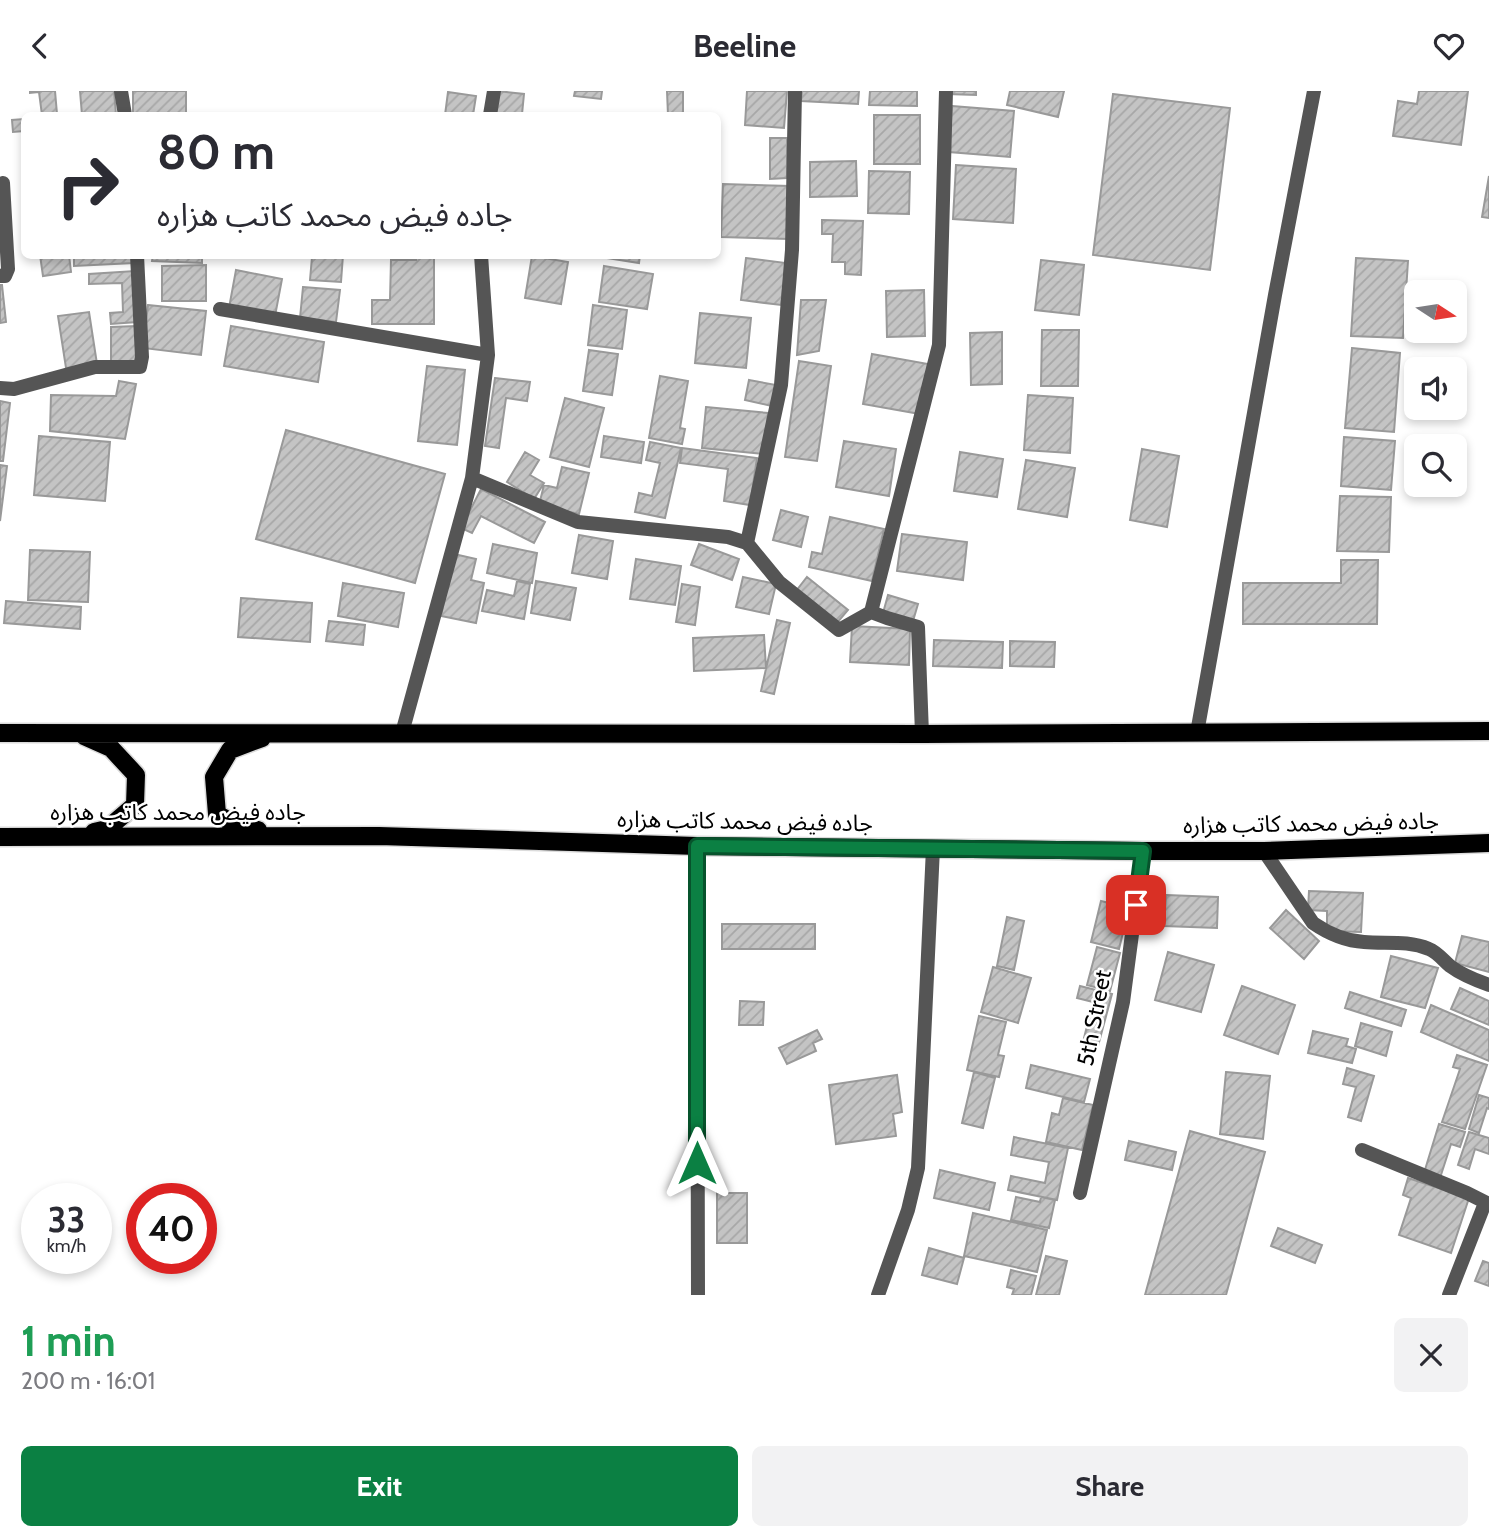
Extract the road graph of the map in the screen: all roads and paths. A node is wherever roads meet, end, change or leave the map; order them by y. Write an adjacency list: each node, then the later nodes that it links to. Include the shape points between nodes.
1 (121, 91): 6 (street)
2 (494, 91): 7 (street)
3 (795, 91): 16 (street, via 792,250 781,385)
4 (946, 91): 17 (street, via 939,345)
5 (1314, 91): 23 (street)
6 (124, 112)
7 (490, 112)
8 (3, 183): 11 (street, via 8,269)
9 (137, 259): 14 (street, via 140,367 95,367 15,389)
10 (481, 259): 13 (street)
11 (0, 276)
12 (220, 309): 13 (street)
13 (488, 355): 15 (street)
14 (0, 388)
15 (472, 478): 16 (street, via 578,522 728,537); 22 (street)
16 (747, 543): 17 (street, via 779,582 839,630)
17 (871, 612): 24 (street, via 918,627)
18 (1489, 731): 23 (main road)
19 (0, 733): 20 (main road)
20 (76, 733): 21 (main road); 27 (main road, via 111,748 136,775 135,805 107,829)
21 (275, 733): 22 (main road); 25 (main road, via 230,750 214,777 217,814 239,826)
22 (402, 733): 24 (main road)
23 (1197, 733): 24 (main road)
24 (922, 734)
25 (281, 836): 27 (main road, جاده فیض محمد کاتب هزاره); 29 (main road, جاده فیض محمد کاتب هزاره)
26 (0, 837): 27 (main road, جاده فیض محمد کاتب هزاره)
27 (74, 837)
28 (1489, 843): 32 (main road, جاده فیض محمد کاتب هزاره)
29 (697, 846): 30 (main road, جاده فیض محمد کاتب هزاره); 37 (street)
30 (933, 848): 31 (main road, جاده فیض محمد کاتب هزاره); 38 (street, via 918,1168)
31 (1143, 851): 32 (main road, جاده فیض محمد کاتب هزاره); 35 (street, 5th Street, via 1123,1002)
32 (1264, 851): 33 (street, via 1313,923 1325,931 1362,942 1405,942 1432,949 1464,975)
33 (1489, 985)
34 (1362, 1150): 36 (street)
35 (1080, 1193)
36 (1487, 1203): 39 (street)
37 (698, 1295)
38 (878, 1295)
39 (1449, 1295)

